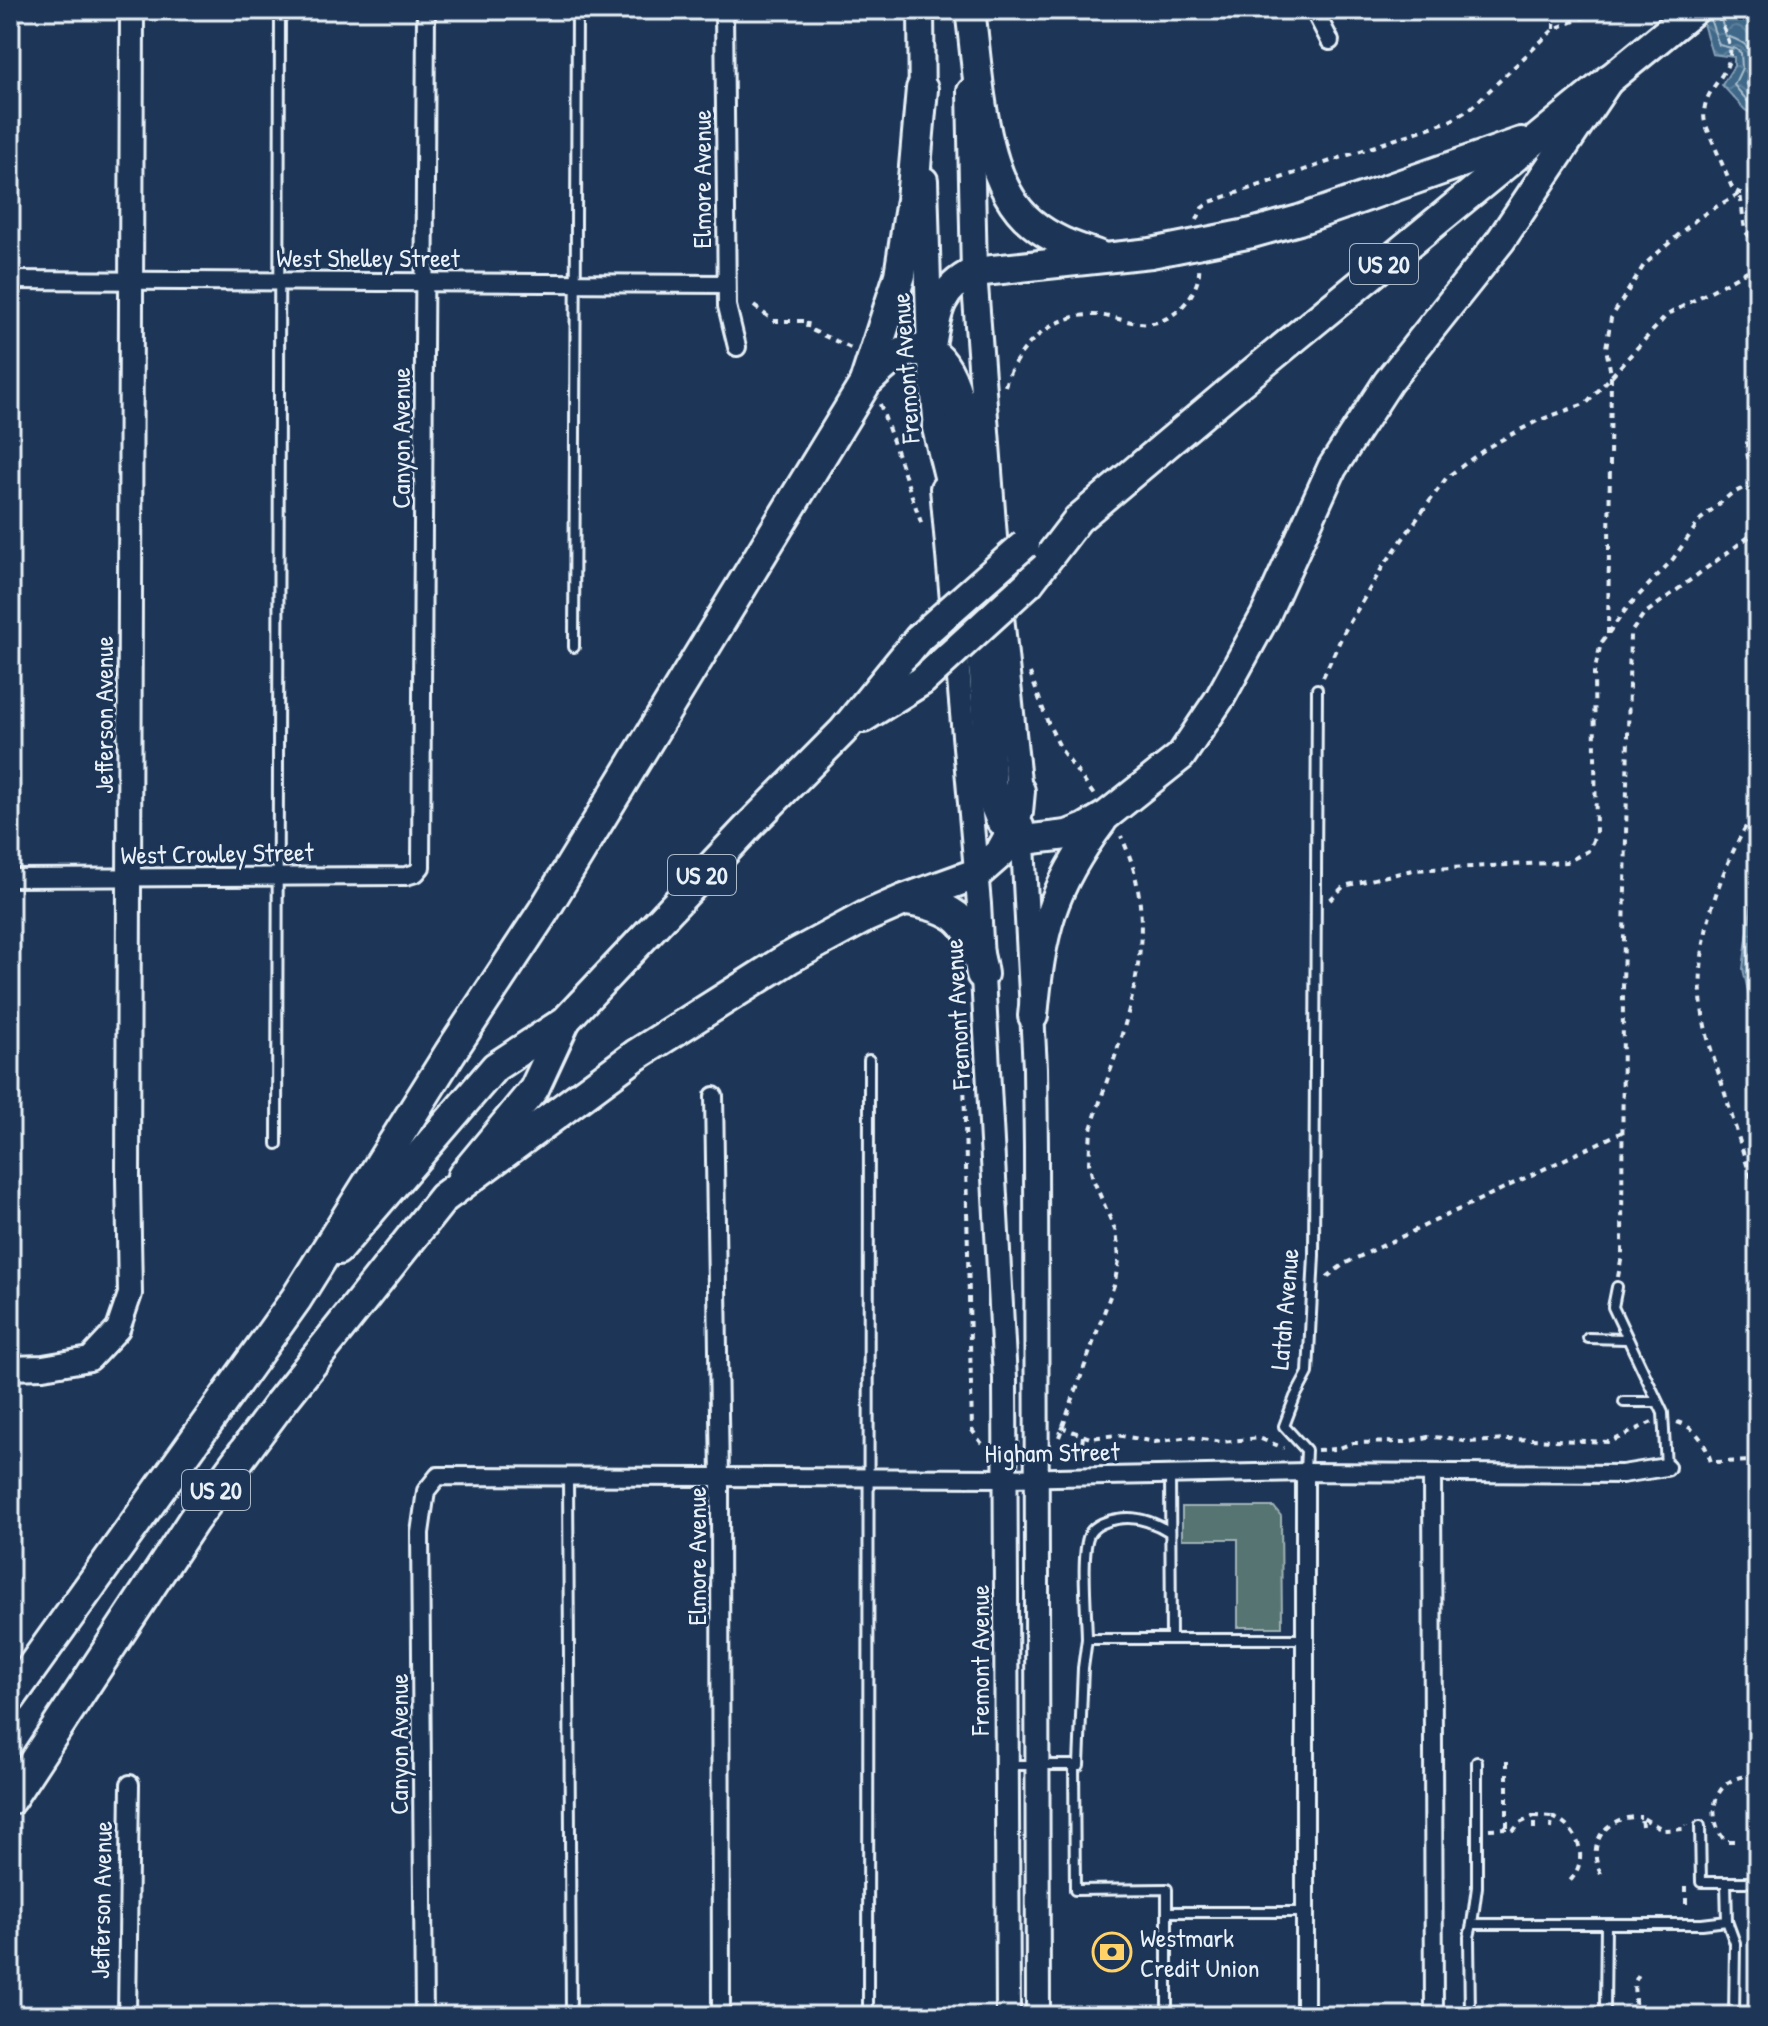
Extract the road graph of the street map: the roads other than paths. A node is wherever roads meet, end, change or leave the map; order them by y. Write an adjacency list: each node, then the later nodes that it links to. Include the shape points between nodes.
1 (132, 10): 17 (street, Jefferson Avenue)
2 (280, 10): 18 (lane)
3 (426, 10): 19 (street, Canyon Avenue)
4 (577, 10): 20 (lane)
5 (724, 10): 21 (street, Elmore Avenue)
6 (921, 10): 12 (main road, Fremont Avenue)
7 (969, 10): 14 (highway, via 990,153 1005,189 1029,222 1060,243); 15 (main road)
8 (1314, 10): 10 (street)
9 (1701, 11): 11 (highway, US 20)
10 (1330, 41)
11 (1609, 79): 13 (highway, US 20); 32 (highway, via 1501,240 1388,382 1332,468 1265,616 1181,756)
12 (922, 89): 23 (main road, Fremont Avenue); 24 (highway, via 900,275)
13 (1540, 136): 14 (highway, via 1264,230); 26 (highway, US 20)
14 (1106, 258): 15 (highway)
15 (974, 272): 23 (highway, via 957,280 944,296); 27 (main road)
16 (10, 280): 17 (street, West Shelley Street)
17 (130, 280): 18 (street, West Shelley Street); 38 (street, Jefferson Avenue)
18 (279, 281): 19 (street, West Shelley Street); 36 (lane)
19 (425, 281): 20 (street, West Shelley Street); 34 (street, Canyon Avenue)
20 (576, 282): 21 (street, West Shelley Street); 28 (lane)
21 (726, 284): 22 (street, Elmore Avenue)
22 (737, 347)
23 (930, 353): 24 (highway, via 896,355); 25 (main road, Fremont Avenue); 27 (highway, via 941,364 963,413 972,484)
24 (866, 382): 48 (highway, via 543,912)
25 (937, 428): 33 (highway, via 967,549 984,675 993,802); 35 (street, Fremont Avenue)
26 (1078, 519): 30 (highway, US 20, bridge, via 1029,583 922,681); 30 (highway, US 20, bridge, via 1025,544 919,638)
27 (997, 577): 31 (main road)
28 (574, 647)
29 (1317, 689): 55 (lane, Latah Avenue, via 1314,1255 1308,1373 1284,1426 1306,1450)
30 (843, 731): 42 (highway, US 20)
31 (1019, 791): 33 (highway)
32 (1108, 815): 33 (highway, via 1067,835); 41 (highway, via 1077,854 1049,915)
33 (1017, 837): 35 (highway); 41 (street)
34 (421, 867): 36 (street, West Crowley Street, via 406,876)
35 (976, 874): 39 (highway); 40 (street, Fremont Avenue)
36 (278, 876): 38 (street, West Crowley Street); 45 (lane)
37 (10, 878): 38 (street, West Crowley Street)
38 (131, 878): 51 (street, Jefferson Avenue, via 130,1294 118,1329 90,1359)
39 (904, 900): 40 (highway, via 929,903 959,917 978,948); 46 (highway, via 789,958 711,1006)
40 (982, 974): 63 (street, Fremont Avenue)
41 (1033, 1016): 61 (street)
42 (565, 1021): 46 (highway, US 20, via 534,1089); 48 (highway, US 20, via 495,1067)
43 (869, 1060): 60 (lane)
44 (714, 1096): 62 (street, Elmore Avenue)
45 (277, 1144)
46 (443, 1198): 74 (highway, US 20, via 193,1521)
47 (1617, 1287): 50 (lane, via 1613,1307)
48 (296, 1299): 68 (highway, US 20)
49 (1588, 1338): 50 (lane)
50 (1626, 1339): 53 (lane)
51 (10, 1368)
52 (1624, 1402): 53 (lane)
53 (1656, 1402): 54 (lane, via 1665,1420)
54 (1666, 1467): 56 (street, Higham Street, via 1622,1474)
55 (1305, 1472): 56 (street, Higham Street); 57 (street, Higham Street); 67 (street)
56 (1432, 1473): 93 (street)
57 (1170, 1474): 61 (street, Higham Street); 64 (lane)
58 (438, 1476): 59 (street, Higham Street); 85 (street, Canyon Avenue, via 426,1491 420,1533)
59 (568, 1476): 62 (street, Higham Street); 86 (lane)
60 (871, 1477): 62 (street, Higham Street); 63 (street, Higham Street); 88 (lane)
61 (1037, 1477): 63 (street, Higham Street); 71 (street)
62 (720, 1478): 87 (street, Elmore Avenue)
63 (1007, 1478): 70 (street, Fremont Avenue)
64 (1170, 1532): 65 (lane, via 1140,1518 1120,1518 1092,1529 1085,1552); 66 (lane)
65 (1087, 1639): 66 (lane); 72 (lane, via 1079,1765)
66 (1171, 1639): 67 (lane)
67 (1306, 1639): 79 (street)
68 (10, 1698)
69 (1477, 1762): 81 (lane)
70 (1007, 1765): 71 (lane); 89 (street, Fremont Avenue)
71 (1038, 1765): 72 (lane); 90 (street)
72 (1074, 1765): 78 (lane, via 1075,1890 1167,1889)
73 (130, 1784): 84 (street, Jefferson Avenue)
74 (13, 1796)
75 (1707, 1822): 76 (lane, via 1701,1882)
76 (1726, 1882): 77 (lane); 80 (lane)
77 (1758, 1882)
78 (1167, 1912): 79 (lane); 91 (lane)
79 (1306, 1912): 92 (street)
80 (1727, 1921): 82 (lane); 97 (lane, via 1735,1943)
81 (1472, 1924): 82 (lane); 94 (lane)
82 (1606, 1925): 83 (lane)
83 (1605, 2008): 95 (lane); 96 (lane)
84 (127, 2016)
85 (424, 2016)
86 (571, 2016)
87 (721, 2016)
88 (868, 2016)
89 (1008, 2016)
90 (1038, 2016)
91 (1167, 2016)
92 (1305, 2016)
93 (1434, 2016)
94 (1470, 2016)
95 (1597, 2016)
96 (1614, 2016)
97 (1734, 2016)

